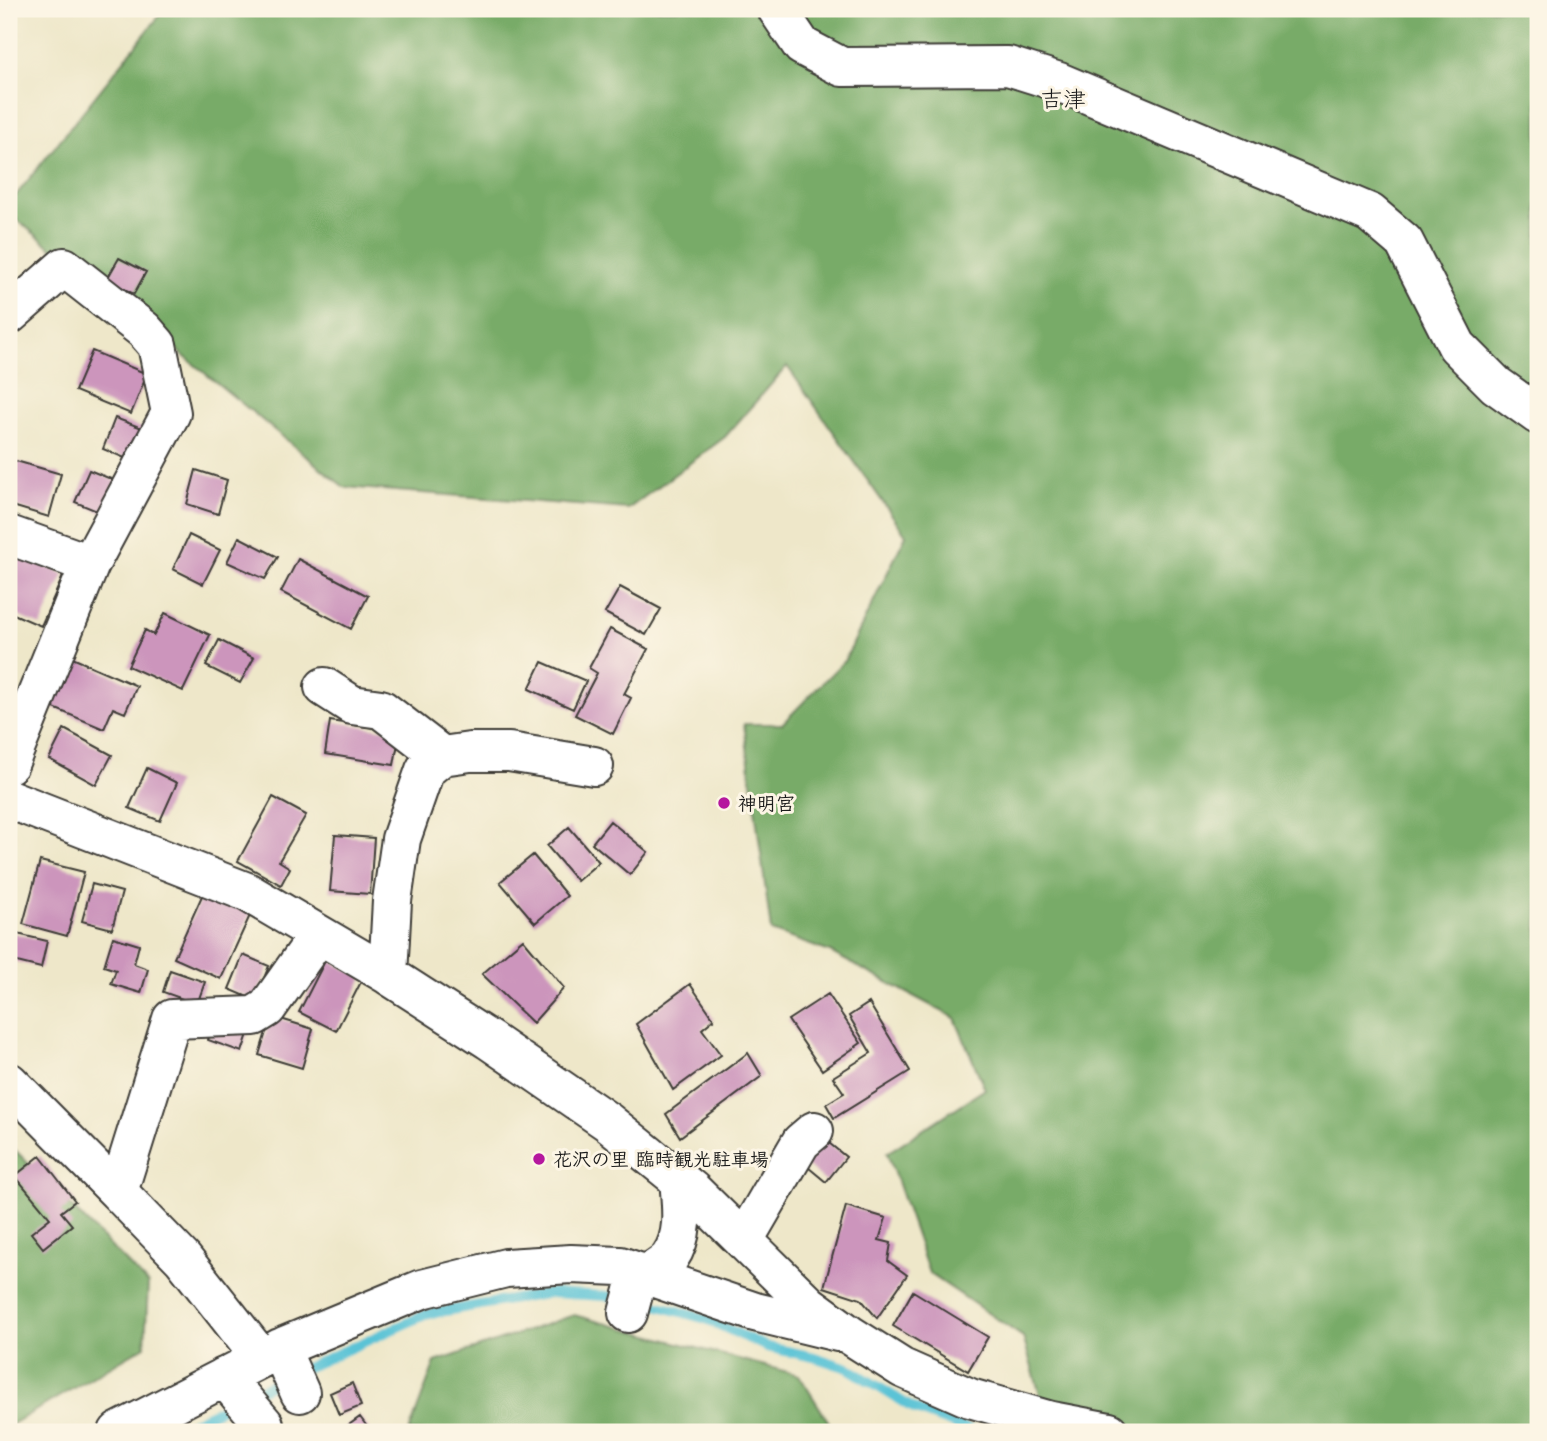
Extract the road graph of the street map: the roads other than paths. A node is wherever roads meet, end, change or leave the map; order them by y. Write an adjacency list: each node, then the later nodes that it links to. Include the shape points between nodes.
1 (777, 9): 3 (street, via 802,46 842,67 1008,66 1059,82 1370,213 1404,242 1457,346 1496,385)
2 (9, 315): 5 (street, via 64,267 157,345 171,413)
3 (1538, 415)
4 (9, 535): 5 (street)
5 (90, 564): 8 (street)
6 (324, 687): 7 (street, via 352,705 381,709)
7 (442, 756): 9 (street, via 509,752); 12 (street, via 425,770 401,839)
8 (9, 764)
9 (594, 766)
10 (9, 799): 11 (street, via 247,892)
11 (318, 936): 12 (street); 16 (street, via 267,1008 254,1016 172,1019)
12 (388, 975): 15 (street, via 597,1114)
13 (9, 1082): 16 (street)
14 (814, 1131): 17 (street, via 801,1142)
15 (679, 1179): 17 (street); 18 (street, via 682,1217 677,1243 669,1259)
16 (118, 1192): 21 (street)
17 (744, 1240): 20 (street, via 809,1304)
18 (643, 1273): 19 (street); 20 (street, via 755,1312); 21 (street, via 620,1266 571,1264 506,1268 422,1289)
19 (628, 1313)
20 (850, 1335): 26 (street, via 902,1368 970,1398)
21 (271, 1353): 22 (street); 23 (street)
22 (224, 1377): 24 (street); 25 (street)
23 (300, 1393)
24 (262, 1428)
25 (118, 1432)
26 (1109, 1432)

